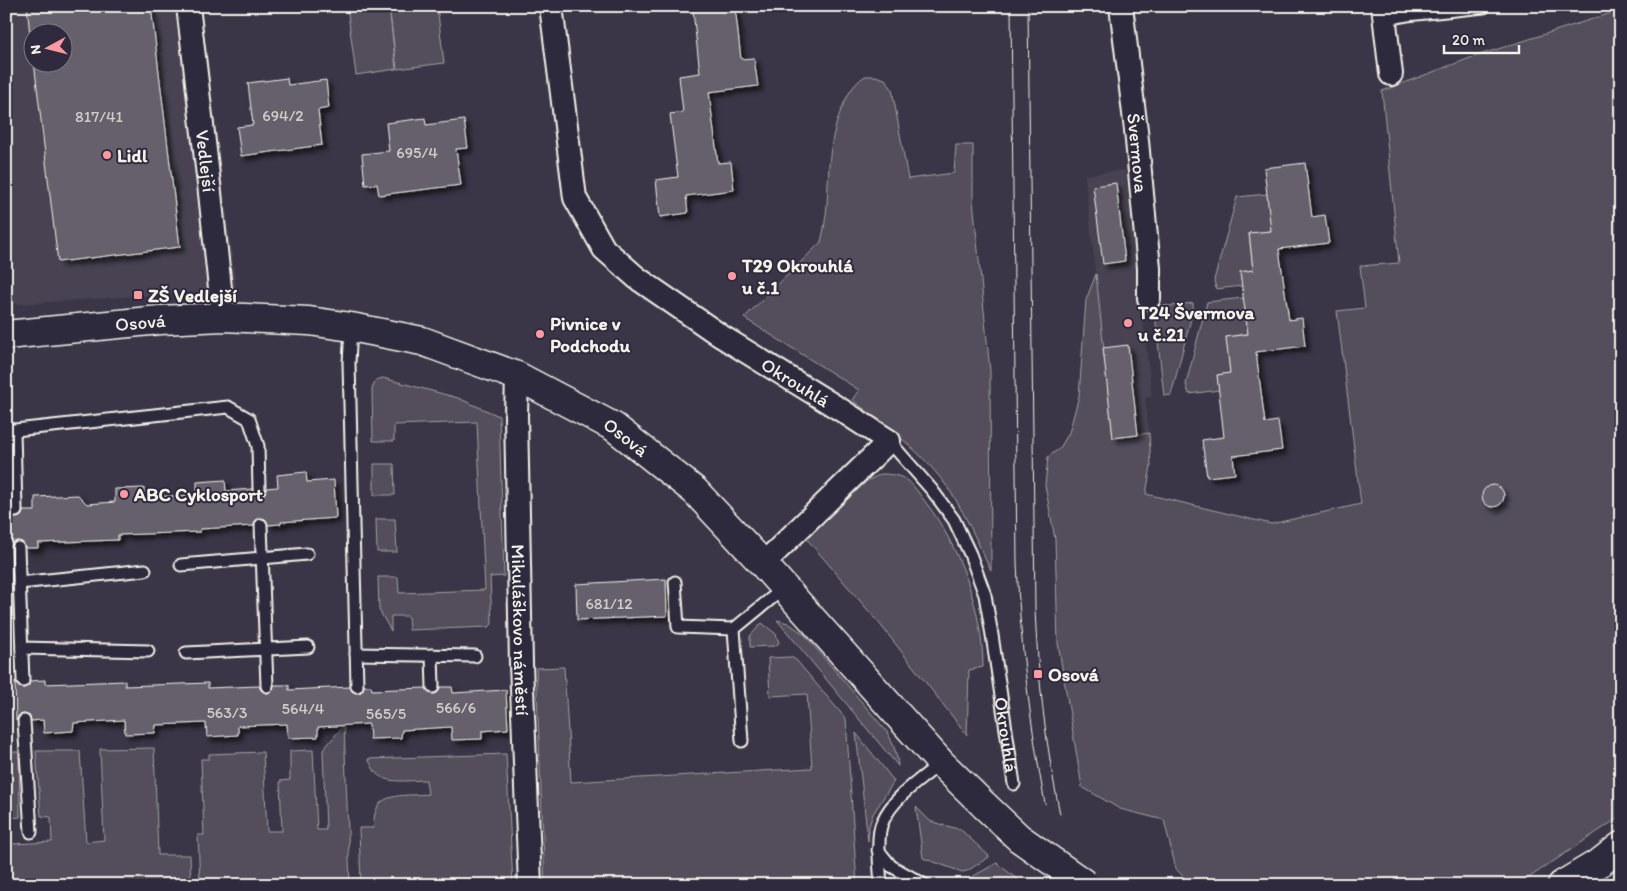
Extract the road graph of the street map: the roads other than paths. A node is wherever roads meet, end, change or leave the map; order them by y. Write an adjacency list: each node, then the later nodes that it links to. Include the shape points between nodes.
1 (188, 6): 8 (street, Vedlejší)
2 (551, 6): 13 (street, Okrouhlá, via 575,198 604,249 637,278 721,336)
3 (1121, 6): 7 (street, Švermova, via 1149,268)
4 (1484, 7): 5 (lane, via 1407,15)
5 (1384, 13): 6 (street)
6 (1391, 74)
7 (1149, 298)
8 (222, 317): 9 (street, Osová); 10 (street, Osová)
9 (351, 326): 11 (street, Osová, via 422,341); 32 (lane, via 349,363)
10 (6, 335)
11 (517, 376): 20 (street, Osová, via 614,427 695,491); 46 (street, Mikuláškovo náměstí, via 520,624)
12 (10, 430): 14 (lane, via 228,407 249,419 258,446); 15 (lane)
13 (889, 442): 20 (street); 42 (lane, Okrouhlá, via 954,520 979,578 992,635)
14 (259, 489)
15 (16, 511)
16 (261, 526): 19 (lane)
17 (18, 548): 24 (lane)
18 (307, 554): 19 (lane)
19 (262, 558): 21 (lane); 29 (lane)
20 (763, 564): 25 (street, Osová)
21 (181, 565)
22 (145, 570): 24 (lane)
23 (675, 582): 26 (lane, via 678,627)
24 (19, 583): 28 (lane)
25 (784, 588): 26 (lane); 41 (street, Osová)
26 (734, 629): 40 (lane)
27 (308, 647): 29 (lane)
28 (22, 648): 30 (lane); 35 (lane)
29 (266, 648): 31 (lane); 36 (lane)
30 (148, 651)
31 (186, 653)
32 (356, 654): 33 (lane); 37 (lane)
33 (432, 655): 34 (lane); 38 (lane)
34 (476, 656)
35 (23, 681)
36 (267, 686)
37 (357, 686)
38 (433, 687)
39 (24, 721): 43 (lane)
40 (742, 741)
41 (941, 763): 45 (lane, via 894,804 881,824); 49 (street, Osová, bridge, via 1019,838)
42 (1014, 784)
43 (31, 832)
44 (1621, 846): 50 (street)
45 (878, 850): 47 (lane); 48 (lane, via 890,866)
46 (530, 885)
47 (881, 885)
48 (925, 885)
49 (1086, 885)
50 (1562, 885)

